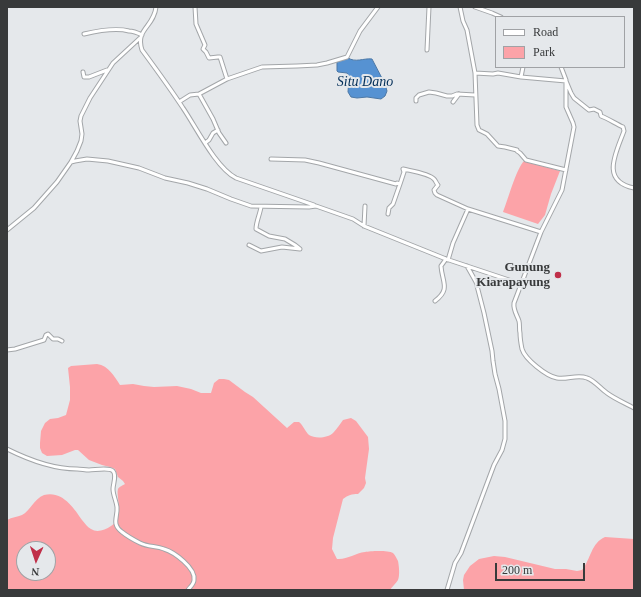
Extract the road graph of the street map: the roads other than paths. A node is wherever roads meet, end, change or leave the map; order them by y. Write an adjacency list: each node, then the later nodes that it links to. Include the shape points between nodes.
1 (156, 7): 9 (street, via 154,18)
2 (195, 7): 17 (street, via 196,24 205,45 203,49 209,58 220,57)
3 (378, 7): 17 (street, via 360,31 347,57 327,63 262,67)
4 (429, 7): 10 (street)
5 (460, 7): 15 (street)
6 (475, 7): 7 (street)
7 (499, 16)
8 (84, 34): 9 (street, via 122,30)
9 (141, 36): 13 (street); 23 (street, via 142,50)
10 (427, 50)
11 (523, 68): 16 (street)
12 (562, 68): 18 (street)
13 (107, 70): 14 (street, via 89,77 84,77); 29 (street, via 81,116 81,141)
14 (83, 72)
15 (475, 73): 16 (street); 21 (street)
16 (521, 77): 18 (street)
17 (227, 79): 19 (street)
18 (566, 82): 30 (street, via 566,107 574,126); 32 (street, via 574,98 589,110 600,112 601,116 623,127 613,171 617,180 625,186)
19 (199, 94): 23 (street, via 190,95); 25 (street)
20 (459, 94): 21 (street); 22 (street, via 447,96 429,92 420,95); 24 (street)
21 (475, 95): 30 (street, via 479,130 487,134 498,146 517,150 526,160)
22 (416, 101)
23 (179, 102): 27 (street)
24 (453, 102)
25 (218, 130): 26 (street); 27 (street)
26 (226, 142)
27 (205, 143): 33 (street, via 218,162 234,177)
28 (271, 159): 31 (street, via 305,160)
29 (71, 162): 35 (street, via 92,159 117,162 203,187 246,205); 39 (street, via 58,182 34,208)
30 (566, 170): 40 (street, via 562,190)
31 (400, 184): 36 (street, via 403,169 421,173 435,180 438,185 434,190 436,195); 37 (street)
32 (634, 188)
33 (316, 206): 35 (street); 38 (street)
34 (365, 206): 38 (street)
35 (261, 207): 41 (street, via 256,229 269,236 284,239 300,249 282,247 261,251)
36 (468, 209): 40 (street); 42 (street)
37 (388, 214)
38 (364, 226): 42 (street)
39 (7, 230)
40 (541, 232): 44 (street)
41 (249, 245)
42 (447, 259): 43 (street); 45 (street, via 441,264 444,291)
43 (465, 265): 44 (street); 51 (street, via 476,282 482,306 505,421 505,439 455,563)
44 (521, 284): 48 (street, via 514,307 519,322 522,349 526,356 553,377 588,378 616,399)
45 (435, 301)
46 (62, 341): 47 (street, via 53,339 48,334 44,340)
47 (7, 350)
48 (634, 408)
49 (7, 449): 50 (street, via 51,467 113,471 117,528 140,543 167,550 184,562 194,575 194,581)
50 (188, 590)
51 (447, 590)

